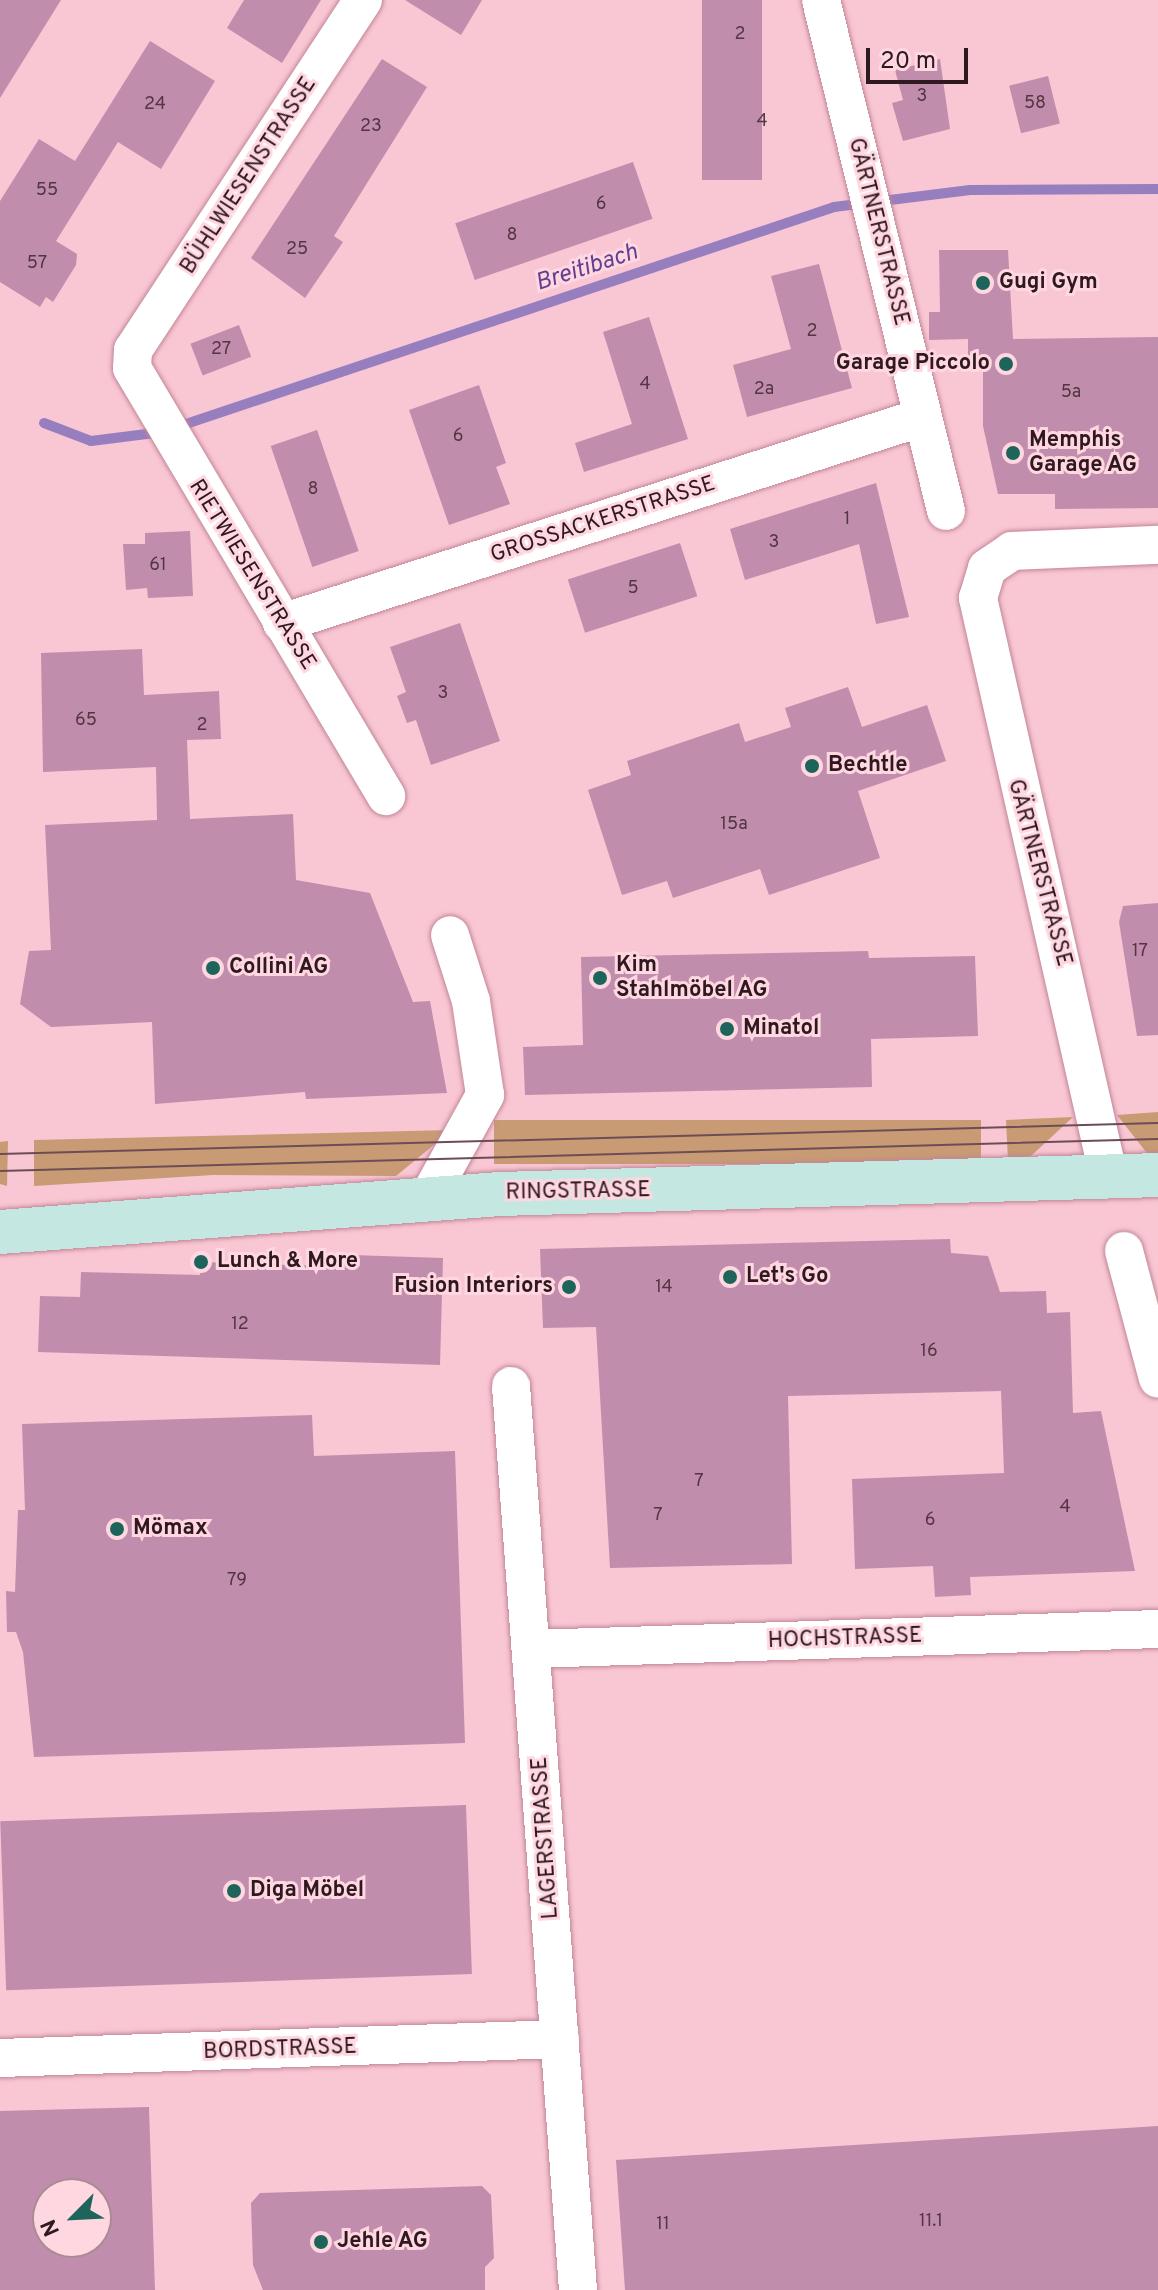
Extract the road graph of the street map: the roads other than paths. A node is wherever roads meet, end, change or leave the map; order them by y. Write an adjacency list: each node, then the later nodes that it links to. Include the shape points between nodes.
1 (363, 0): 3 (street, BÜHLWIESENSTRASSE)
2 (821, 0): 4 (street, GÄRTNERSTRASSE)
3 (133, 350): 7 (street, RIETWIESENSTRASSE, via 136,386)
4 (923, 417): 5 (street, GÄRTNERSTRASSE); 7 (street, GROSSACKERSTRASSE)
5 (946, 511)
6 (1158, 545): 11 (street, GÄRTNERSTRASSE, via 1027,547 987,568 977,618 1098,1107)
7 (282, 623): 8 (street, RIETWIESENSTRASSE)
8 (386, 796)
9 (450, 935): 12 (street, via 478,1045 483,1110)
10 (1158, 1175): 11 (main road, RINGSTRASSE)
11 (1109, 1178): 12 (main road, RINGSTRASSE)
12 (428, 1198): 13 (main road, RINGSTRASSE)
13 (0, 1232)
14 (1124, 1251): 15 (street)
15 (1158, 1379)
16 (511, 1386): 18 (street, LAGERSTRASSE)
17 (1158, 1629): 18 (street, HOCHSTRASSE)
18 (532, 1649): 19 (street, LAGERSTRASSE)
19 (560, 2039): 20 (street, BORDSTRASSE); 21 (street, LAGERSTRASSE)
20 (0, 2058)
21 (578, 2290)

